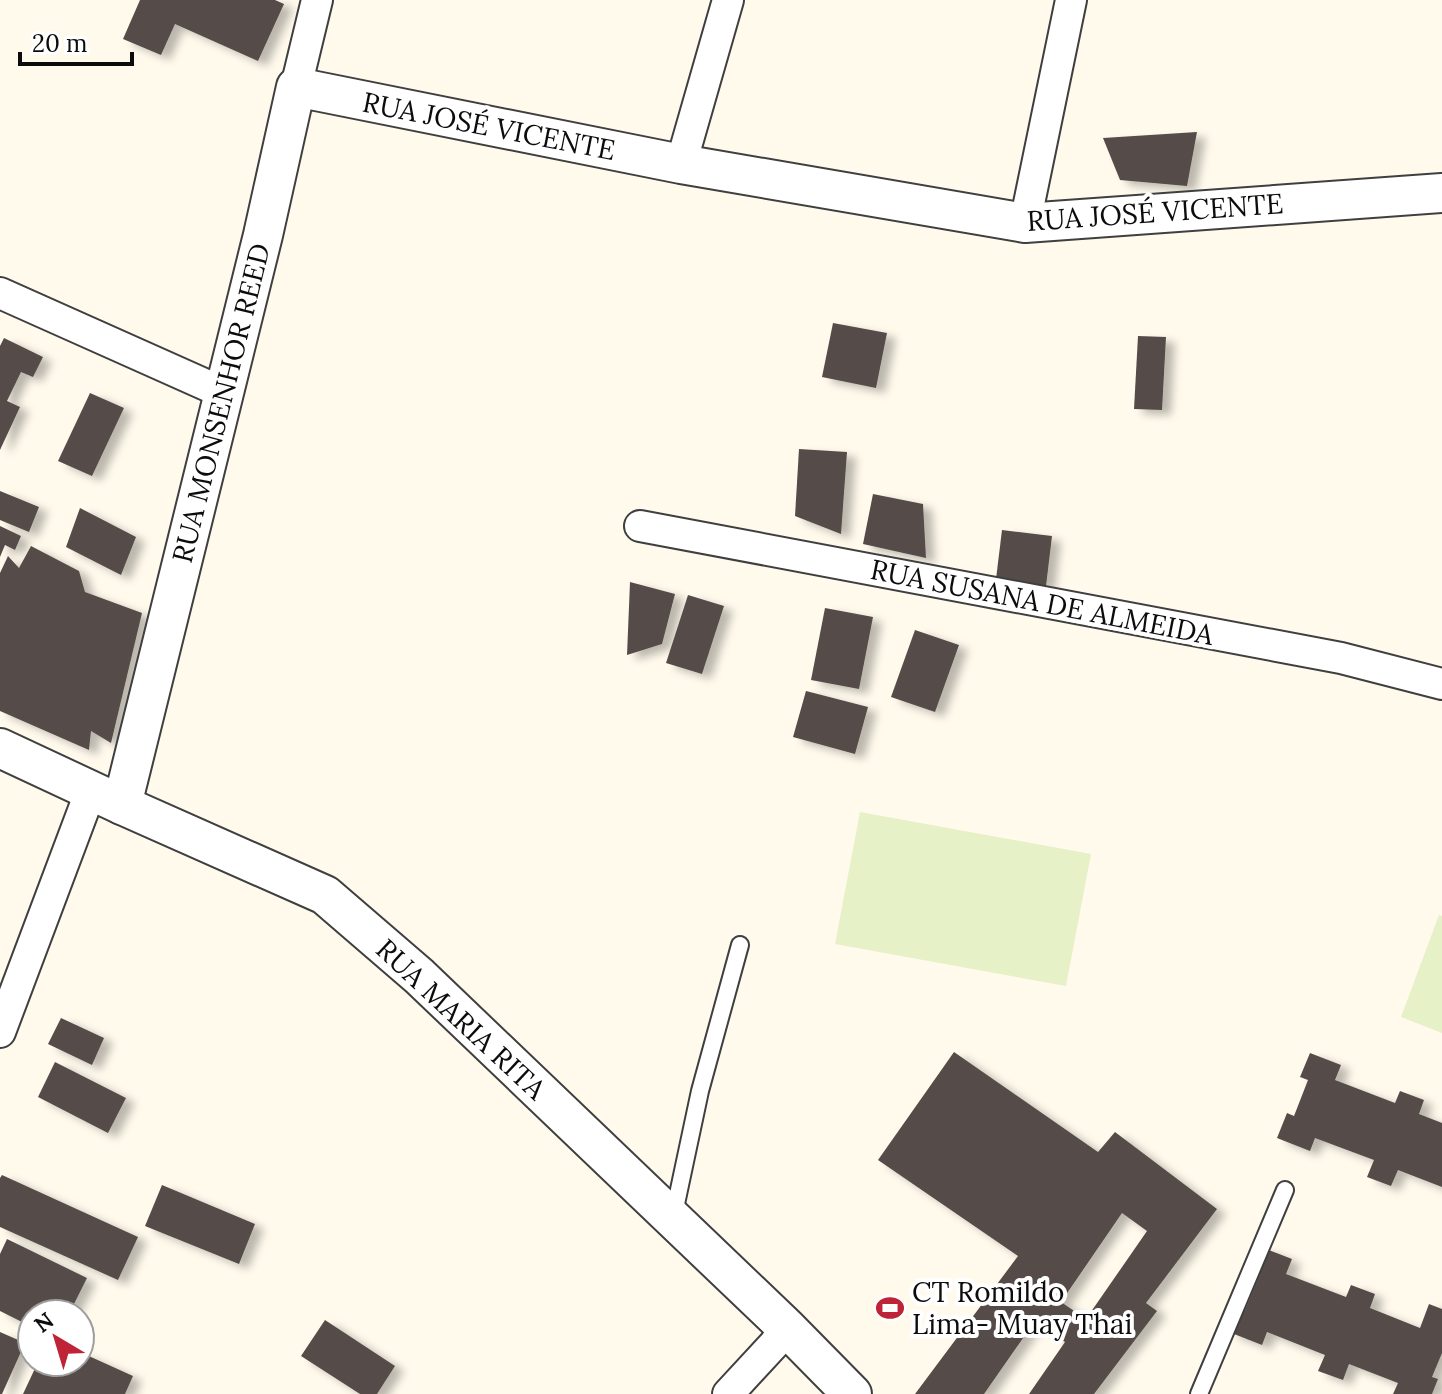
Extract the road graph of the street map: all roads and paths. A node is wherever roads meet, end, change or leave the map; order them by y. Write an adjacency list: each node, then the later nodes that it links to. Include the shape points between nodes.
1 (317, 0): 4 (street, RUA MONSENHOR REED)
2 (728, 0): 5 (street)
3 (1071, 0): 7 (street)
4 (296, 87): 5 (street, RUA JOSÉ VICENTE); 9 (street, RUA MONSENHOR REED)
5 (681, 164): 7 (street, RUA JOSÉ VICENTE)
6 (1442, 193): 7 (street, RUA JOSÉ VICENTE)
7 (1025, 223)
8 (0, 293): 9 (street)
9 (224, 393): 13 (street, RUA MONSENHOR REED)
10 (640, 526): 11 (street, RUA SUSANA DE ALMEIDA, via 1341,658)
11 (1442, 684)
12 (0, 748): 13 (street, RUA MARIA RITA)
13 (106, 798): 15 (street); 17 (street, RUA MARIA RITA, via 325,895 419,976)
14 (740, 945): 17 (lane, via 700,1091)
15 (2, 1018)
16 (1285, 1190): 21 (lane)
17 (673, 1220): 18 (street, RUA MARIA RITA)
18 (788, 1329): 19 (street); 20 (street, RUA MARIA RITA)
19 (728, 1394)
20 (852, 1394)
21 (1199, 1394)

